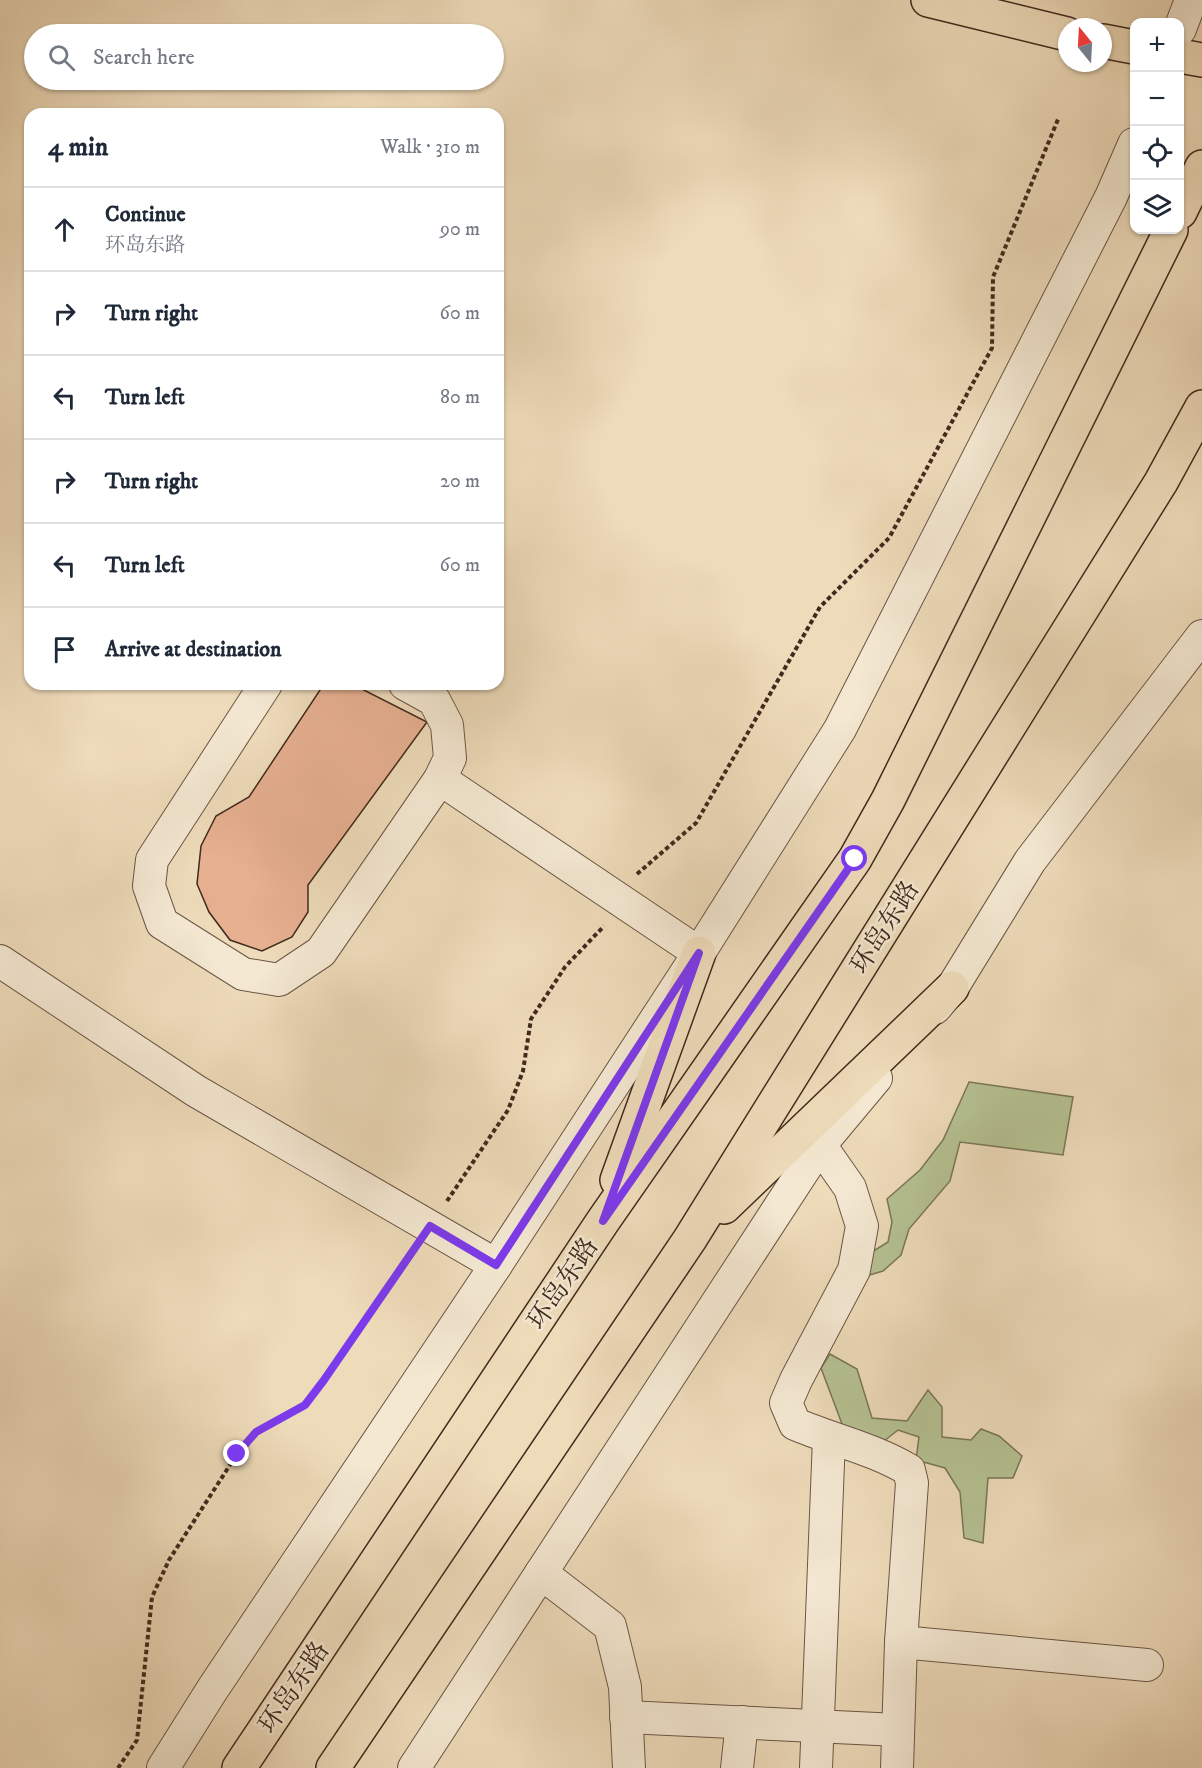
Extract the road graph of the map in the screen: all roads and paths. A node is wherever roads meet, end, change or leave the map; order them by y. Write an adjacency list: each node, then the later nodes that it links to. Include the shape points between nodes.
1 (928, 0): 4 (main road)
2 (1191, 0): 3 (street)
3 (1183, 18)
4 (1058, 32)
5 (1112, 43): 6 (main road)
6 (1130, 46)
7 (1184, 57): 8 (main road)
8 (1202, 60)
9 (1059, 117): 19 (path, via 993,277 992,348 889,537 820,608 696,823)
10 (1130, 153): 21 (street, via 840,729)
11 (1202, 166): 12 (main road)
12 (1184, 202)
13 (1169, 234): 25 (main road, 环岛东路, via 855,859)
14 (1202, 407): 27 (main road, 环岛东路, via 1161,482)
15 (1202, 636): 23 (street, via 1030,861)
16 (262, 690): 18 (street, via 152,860 149,886 162,922 243,974 279,980 321,952)
17 (416, 690): 18 (street, via 434,700 447,725 450,758)
18 (440, 780): 21 (street)
19 (638, 873)
20 (604, 925): 26 (path, via 565,967 531,1019 523,1071 508,1110)
21 (699, 953): 25 (main road); 28 (street)
22 (0, 961): 26 (street, via 196,1091)
23 (952, 988): 24 (street); 27 (main road)
24 (820, 1145): 29 (street, via 850,1188 862,1226 854,1270 786,1403 795,1424); 30 (street)
25 (603, 1221): 37 (main road, 环岛东路)
26 (430, 1226): 28 (street); 39 (path, via 305,1405 256,1432 237,1454 169,1560 152,1597 136,1740)
27 (690, 1239): 38 (main road, 环岛东路)
28 (496, 1265): 40 (street)
29 (829, 1438): 31 (street, via 887,1457 909,1470 912,1484); 35 (street)
30 (541, 1573): 33 (street, via 610,1626 625,1687); 43 (street)
31 (901, 1642): 32 (street); 36 (street)
32 (1148, 1665)
33 (626, 1717): 34 (street); 44 (street)
34 (742, 1722): 35 (street); 45 (street)
35 (818, 1726): 36 (street); 46 (street)
36 (898, 1730): 47 (street)
37 (263, 1733): 41 (main road); 42 (main road, 环岛东路)
38 (335, 1766)
39 (118, 1768)
40 (163, 1768)
41 (227, 1768)
42 (239, 1768)
43 (414, 1768)
44 (629, 1768)
45 (737, 1768)
46 (816, 1768)
47 (897, 1768)

